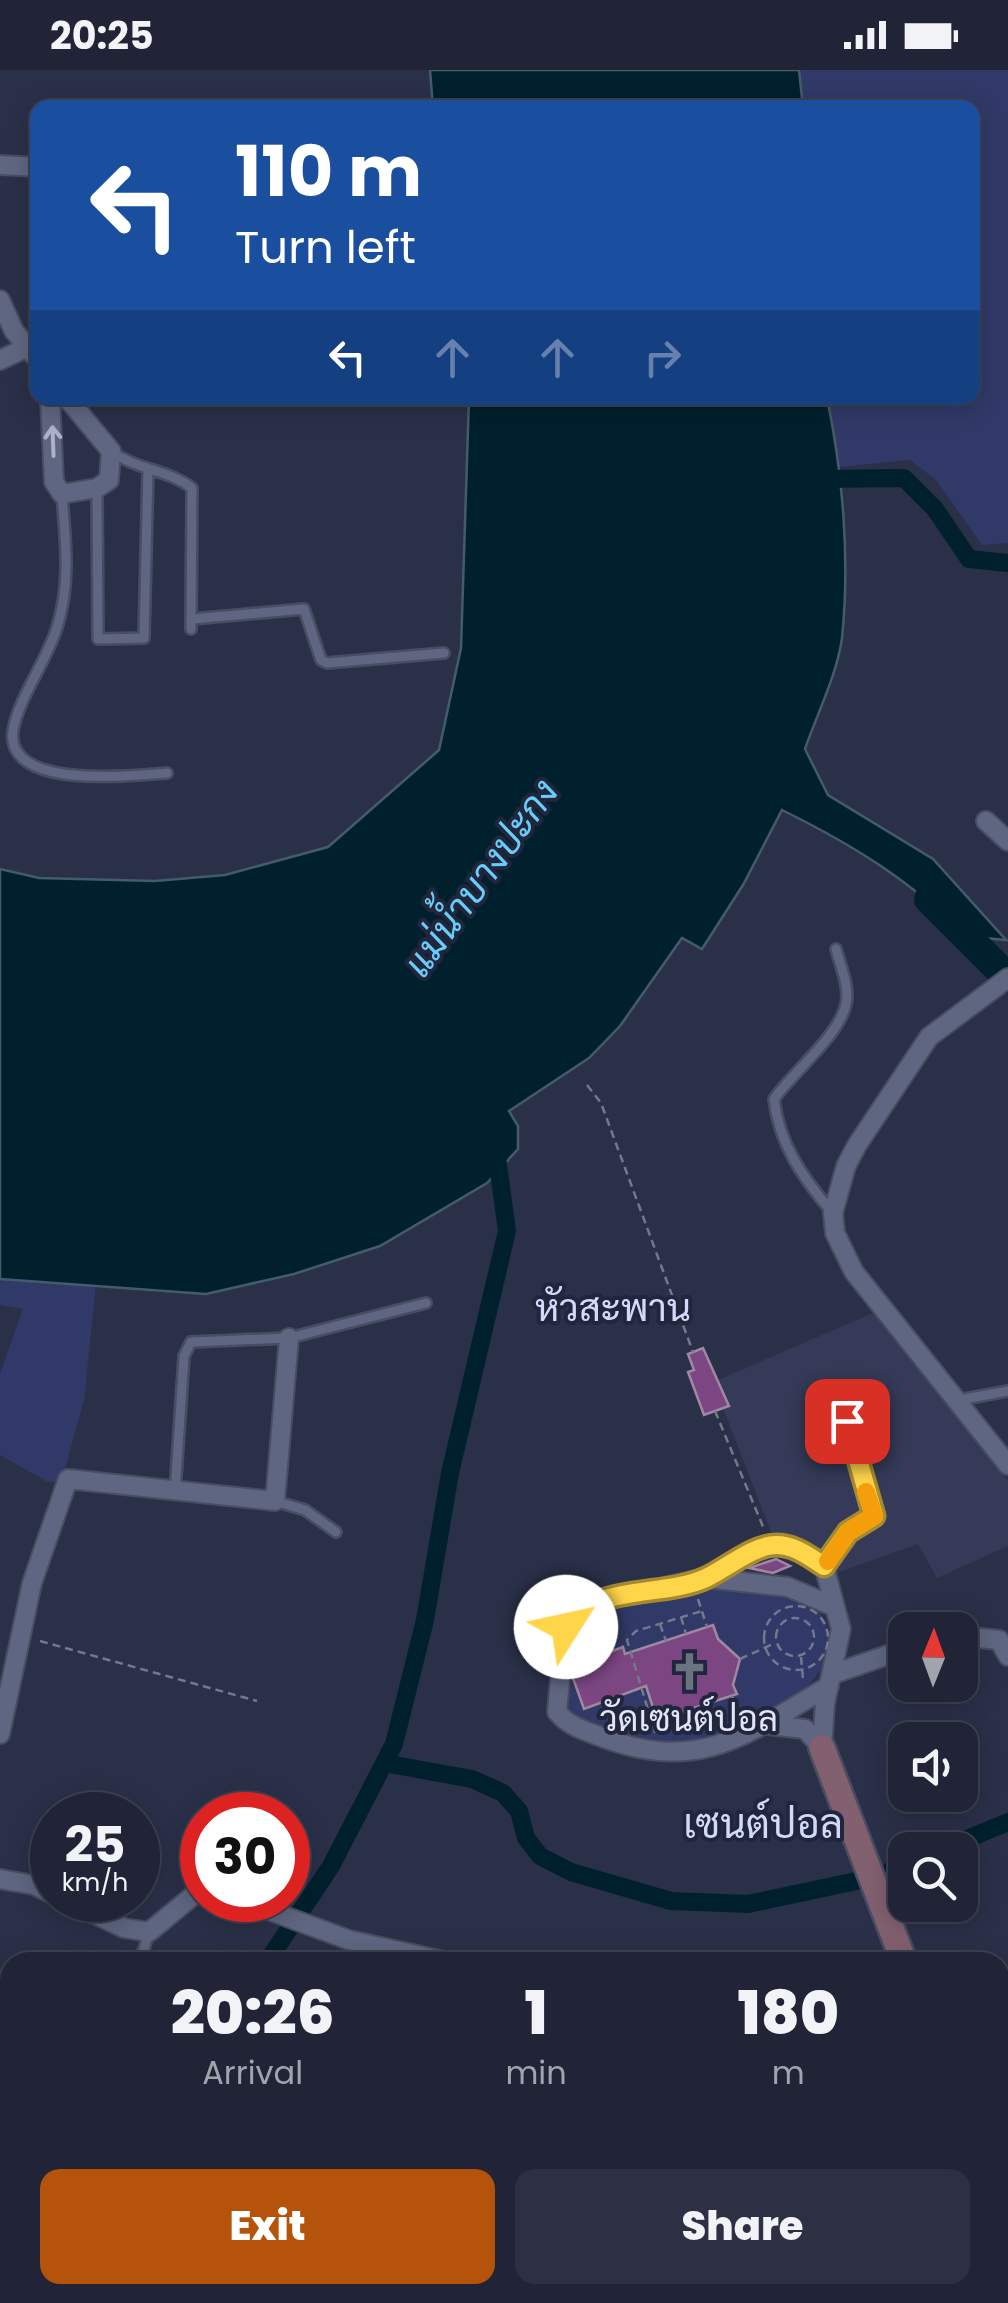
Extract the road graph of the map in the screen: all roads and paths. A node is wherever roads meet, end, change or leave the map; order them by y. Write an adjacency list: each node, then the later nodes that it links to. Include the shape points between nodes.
1 (0, 165): 2 (street)
2 (30, 167)
3 (0, 300): 4 (street)
4 (7, 331): 5 (street)
5 (30, 352)
6 (30, 354): 7 (street)
7 (0, 360)
8 (50, 405): 13 (street, one-way to 8, via 54,482)
9 (74, 405): 10 (street)
10 (111, 452): 11 (lane); 12 (street, via 108,480)
11 (148, 470): 12 (lane, via 144,638 98,639); 14 (lane, via 192,488 192,624 304,609 327,663)
12 (97, 488): 13 (street)
13 (62, 494): 15 (lane, via 66,591 13,730 15,748 25,760 69,776)
14 (444, 653)
15 (167, 773)
16 (986, 821): 17 (street)
17 (1008, 841)
18 (836, 949): 21 (lane, via 846,1004 828,1038 774,1099 796,1164)
19 (1008, 978): 21 (street, via 929,1037 846,1166)
20 (587, 1085): 24 (path, via 601,1103)
21 (833, 1214): 26 (street, via 854,1272)
22 (426, 1303): 23 (lane)
23 (289, 1338): 30 (lane, via 198,1341 186,1348); 31 (street)
24 (693, 1352)
25 (1008, 1391): 26 (lane)
26 (956, 1400): 29 (street)
27 (715, 1411): 33 (path)
28 (847, 1421): 34 (lane, via 874,1516 848,1532)
29 (1008, 1466)
30 (175, 1492): 31 (street); 44 (street, via 68,1479)
31 (275, 1501): 32 (lane, via 305,1510)
32 (336, 1532)
33 (770, 1544): 34 (street, via 792,1546); 35 (street)
34 (824, 1566): 36 (street)
35 (699, 1580): 36 (street, via 788,1587); 37 (path); 64 (street, via 576,1610 559,1659 555,1696 562,1719 644,1753)
36 (835, 1606): 56 (street, via 841,1629)
37 (702, 1611): 38 (path); 41 (path)
38 (681, 1617): 39 (path); 43 (path)
39 (660, 1624): 46 (path); 64 (path, via 628,1640)
40 (767, 1624): 42 (path); 48 (path); 55 (path, via 794,1605 822,1618 826,1650)
41 (706, 1627)
42 (778, 1628): 47 (path); 50 (path, via 790,1618 809,1623 814,1641)
43 (686, 1634)
44 (19, 1636): 59 (path); 61 (street)
45 (978, 1638): 52 (street, via 998,1640)
46 (666, 1641)
47 (777, 1642): 48 (path); 49 (path)
48 (765, 1648): 53 (path); 54 (path)
49 (785, 1652): 50 (path); 54 (path)
50 (801, 1655): 55 (path)
51 (888, 1656): 56 (street)
52 (1008, 1656)
53 (740, 1658)
54 (778, 1665): 55 (path)
55 (802, 1670): 58 (path)
56 (831, 1680): 58 (street); 63 (street)
57 (732, 1696): 62 (path)
58 (804, 1700): 60 (street)
59 (258, 1701)
60 (769, 1725): 62 (street); 63 (street, via 805,1728)
61 (0, 1734)
62 (745, 1734): 64 (street)
63 (822, 1748): 73 (street)
64 (662, 1754)
65 (0, 1879): 66 (street)
66 (30, 1888)
67 (180, 1906): 70 (street)
68 (111, 1922): 70 (street)
69 (303, 1922): 72 (street)
70 (149, 1932): 71 (lane)
71 (143, 1952)
72 (379, 1952)
73 (894, 1952)

